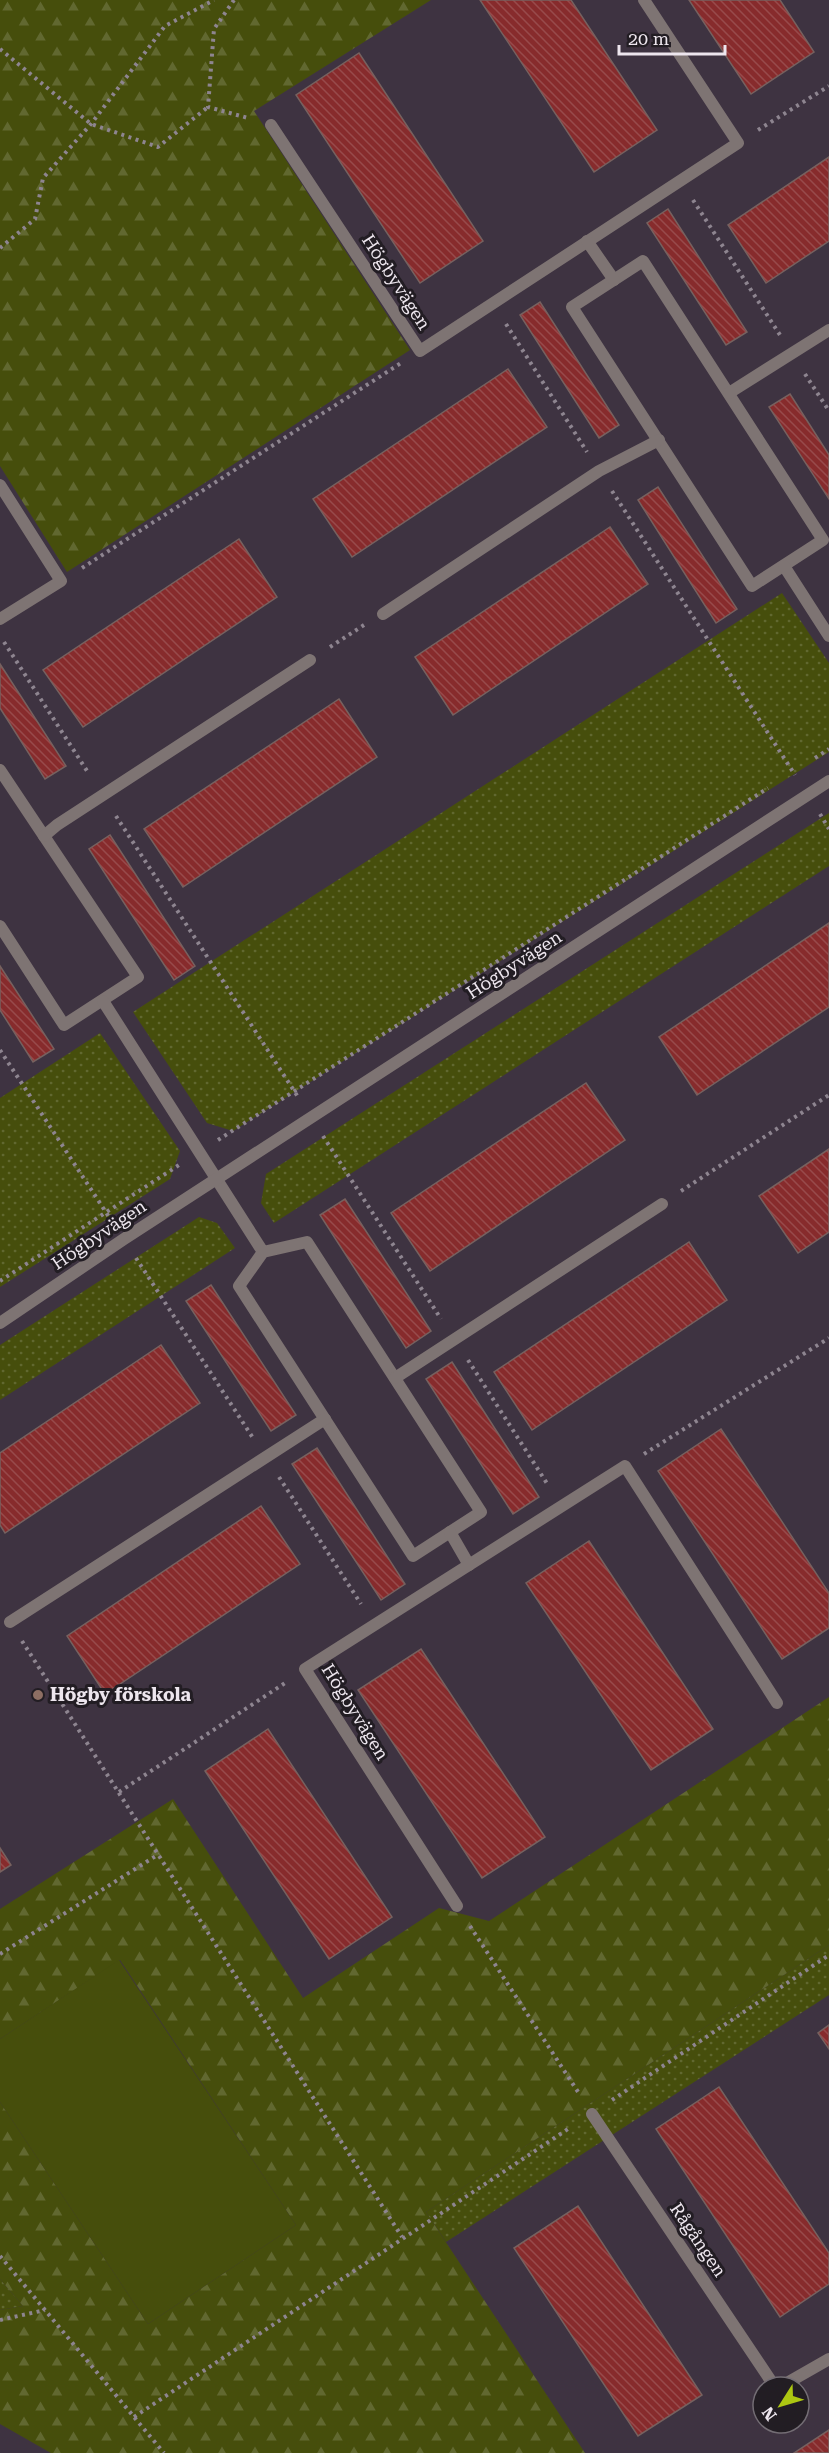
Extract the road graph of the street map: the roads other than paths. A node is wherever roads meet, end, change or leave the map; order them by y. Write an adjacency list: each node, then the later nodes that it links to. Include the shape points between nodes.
1 (644, 0): 3 (street, Högbyvägen, via 738,143)
2 (272, 125): 3 (street, Högbyvägen, via 420,351)
3 (587, 241): 4 (street)
4 (614, 280): 6 (street, via 643,261); 7 (street, via 572,307)
5 (829, 330): 6 (street)
6 (729, 393): 9 (street, via 823,540)
7 (658, 440): 9 (street, via 752,586); 10 (street, via 599,471)
8 (0, 484): 11 (street, via 61,581)
9 (784, 566): 12 (street)
10 (383, 614)
11 (0, 620)
12 (829, 636)
13 (310, 660): 16 (street)
14 (0, 770): 16 (street)
15 (829, 781): 19 (street, Högbyvägen)
16 (44, 836): 18 (street, via 138,977)
17 (0, 926): 18 (street, via 64,1025)
18 (103, 1001): 19 (street)
19 (219, 1179): 21 (street); 22 (street, Högbyvägen)
20 (662, 1204): 23 (street)
21 (263, 1252): 23 (street, via 307,1242); 24 (street, via 239,1286)
22 (0, 1323)
23 (395, 1378): 25 (street, via 481,1512)
24 (325, 1419): 25 (street, via 413,1556); 27 (street)
25 (450, 1532): 26 (street)
26 (469, 1565): 28 (street, Högbyvägen, via 625,1466); 29 (street, Högbyvägen, via 305,1669)
27 (10, 1622)
28 (777, 1703)
29 (457, 1906)
30 (592, 2114): 32 (street, Rågången)
31 (829, 2359): 33 (street)
32 (767, 2375)
33 (801, 2375)

